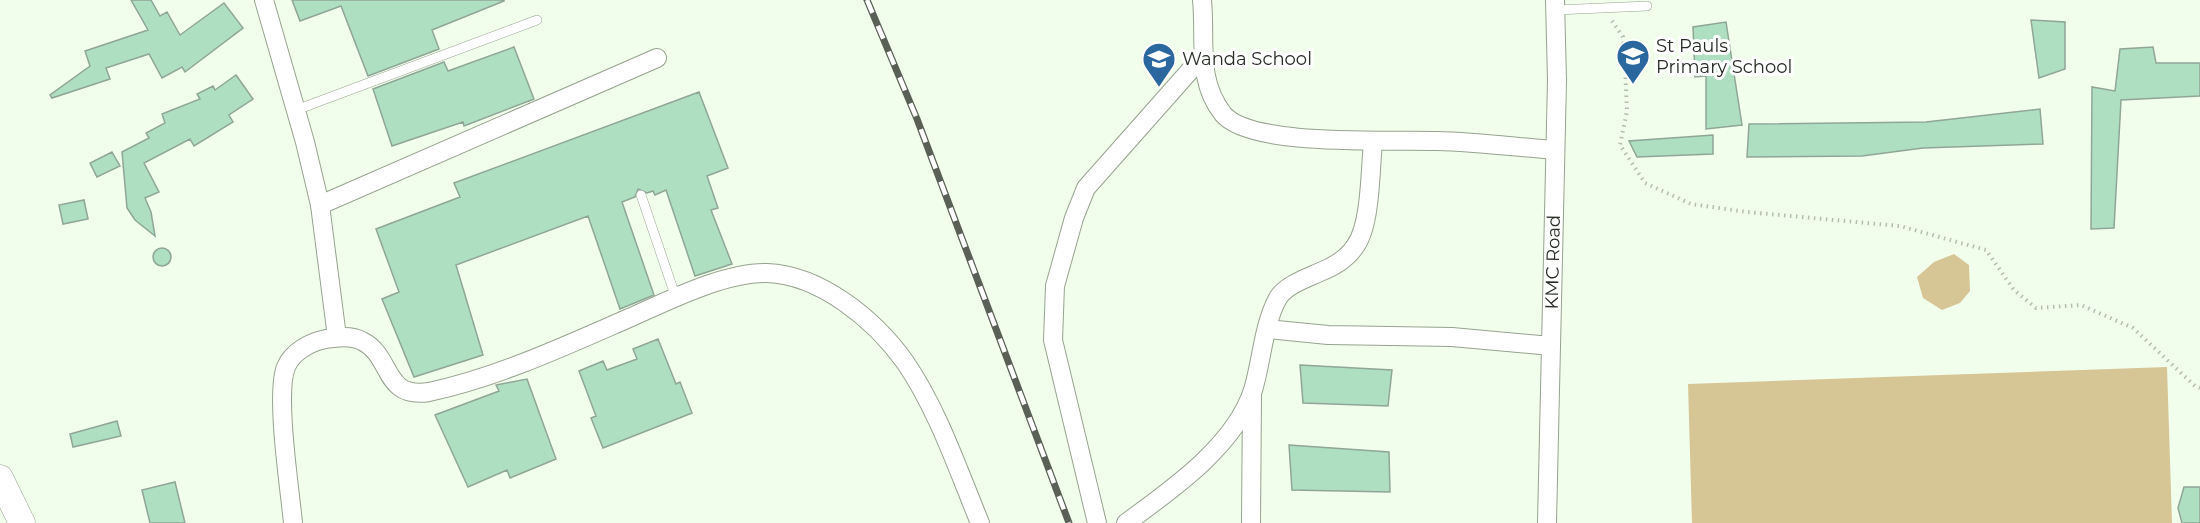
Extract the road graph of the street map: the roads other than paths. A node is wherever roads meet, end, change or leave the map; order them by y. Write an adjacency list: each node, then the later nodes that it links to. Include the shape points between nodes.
1 (264, 0): 8 (street)
2 (1202, 0): 6 (street)
3 (1556, 5): 4 (lane); 10 (street, KMC Road)
4 (1647, 6)
5 (537, 20): 8 (lane)
6 (1202, 57): 9 (street, via 1212,96 1225,117 1284,135); 22 (street, via 1086,188 1055,286 1053,340)
7 (657, 58): 12 (street)
8 (296, 110): 12 (street)
9 (1372, 143): 10 (street, via 1438,141); 14 (street, via 1365,220 1357,245 1338,263 1297,282 1279,297)
10 (1556, 150): 16 (street, KMC Road)
11 (641, 195): 13 (lane)
12 (320, 205): 15 (street)
13 (676, 298): 15 (street, via 549,352 448,388 416,394 393,382 362,340); 21 (street, via 737,277 766,273 806,282 857,313 877,329 906,364 948,446)
14 (1267, 329): 16 (street, via 1328,335 1452,337); 17 (street)
15 (337, 338): 20 (street, via 305,347 286,367 284,432)
16 (1551, 346): 25 (street, KMC Road)
17 (1252, 393): 23 (street, via 1209,456); 24 (street)
18 (0, 477): 19 (main road)
19 (22, 523)
20 (293, 523)
21 (980, 523)
22 (1097, 523)
23 (1126, 523)
24 (1251, 523)
25 (1547, 523)

